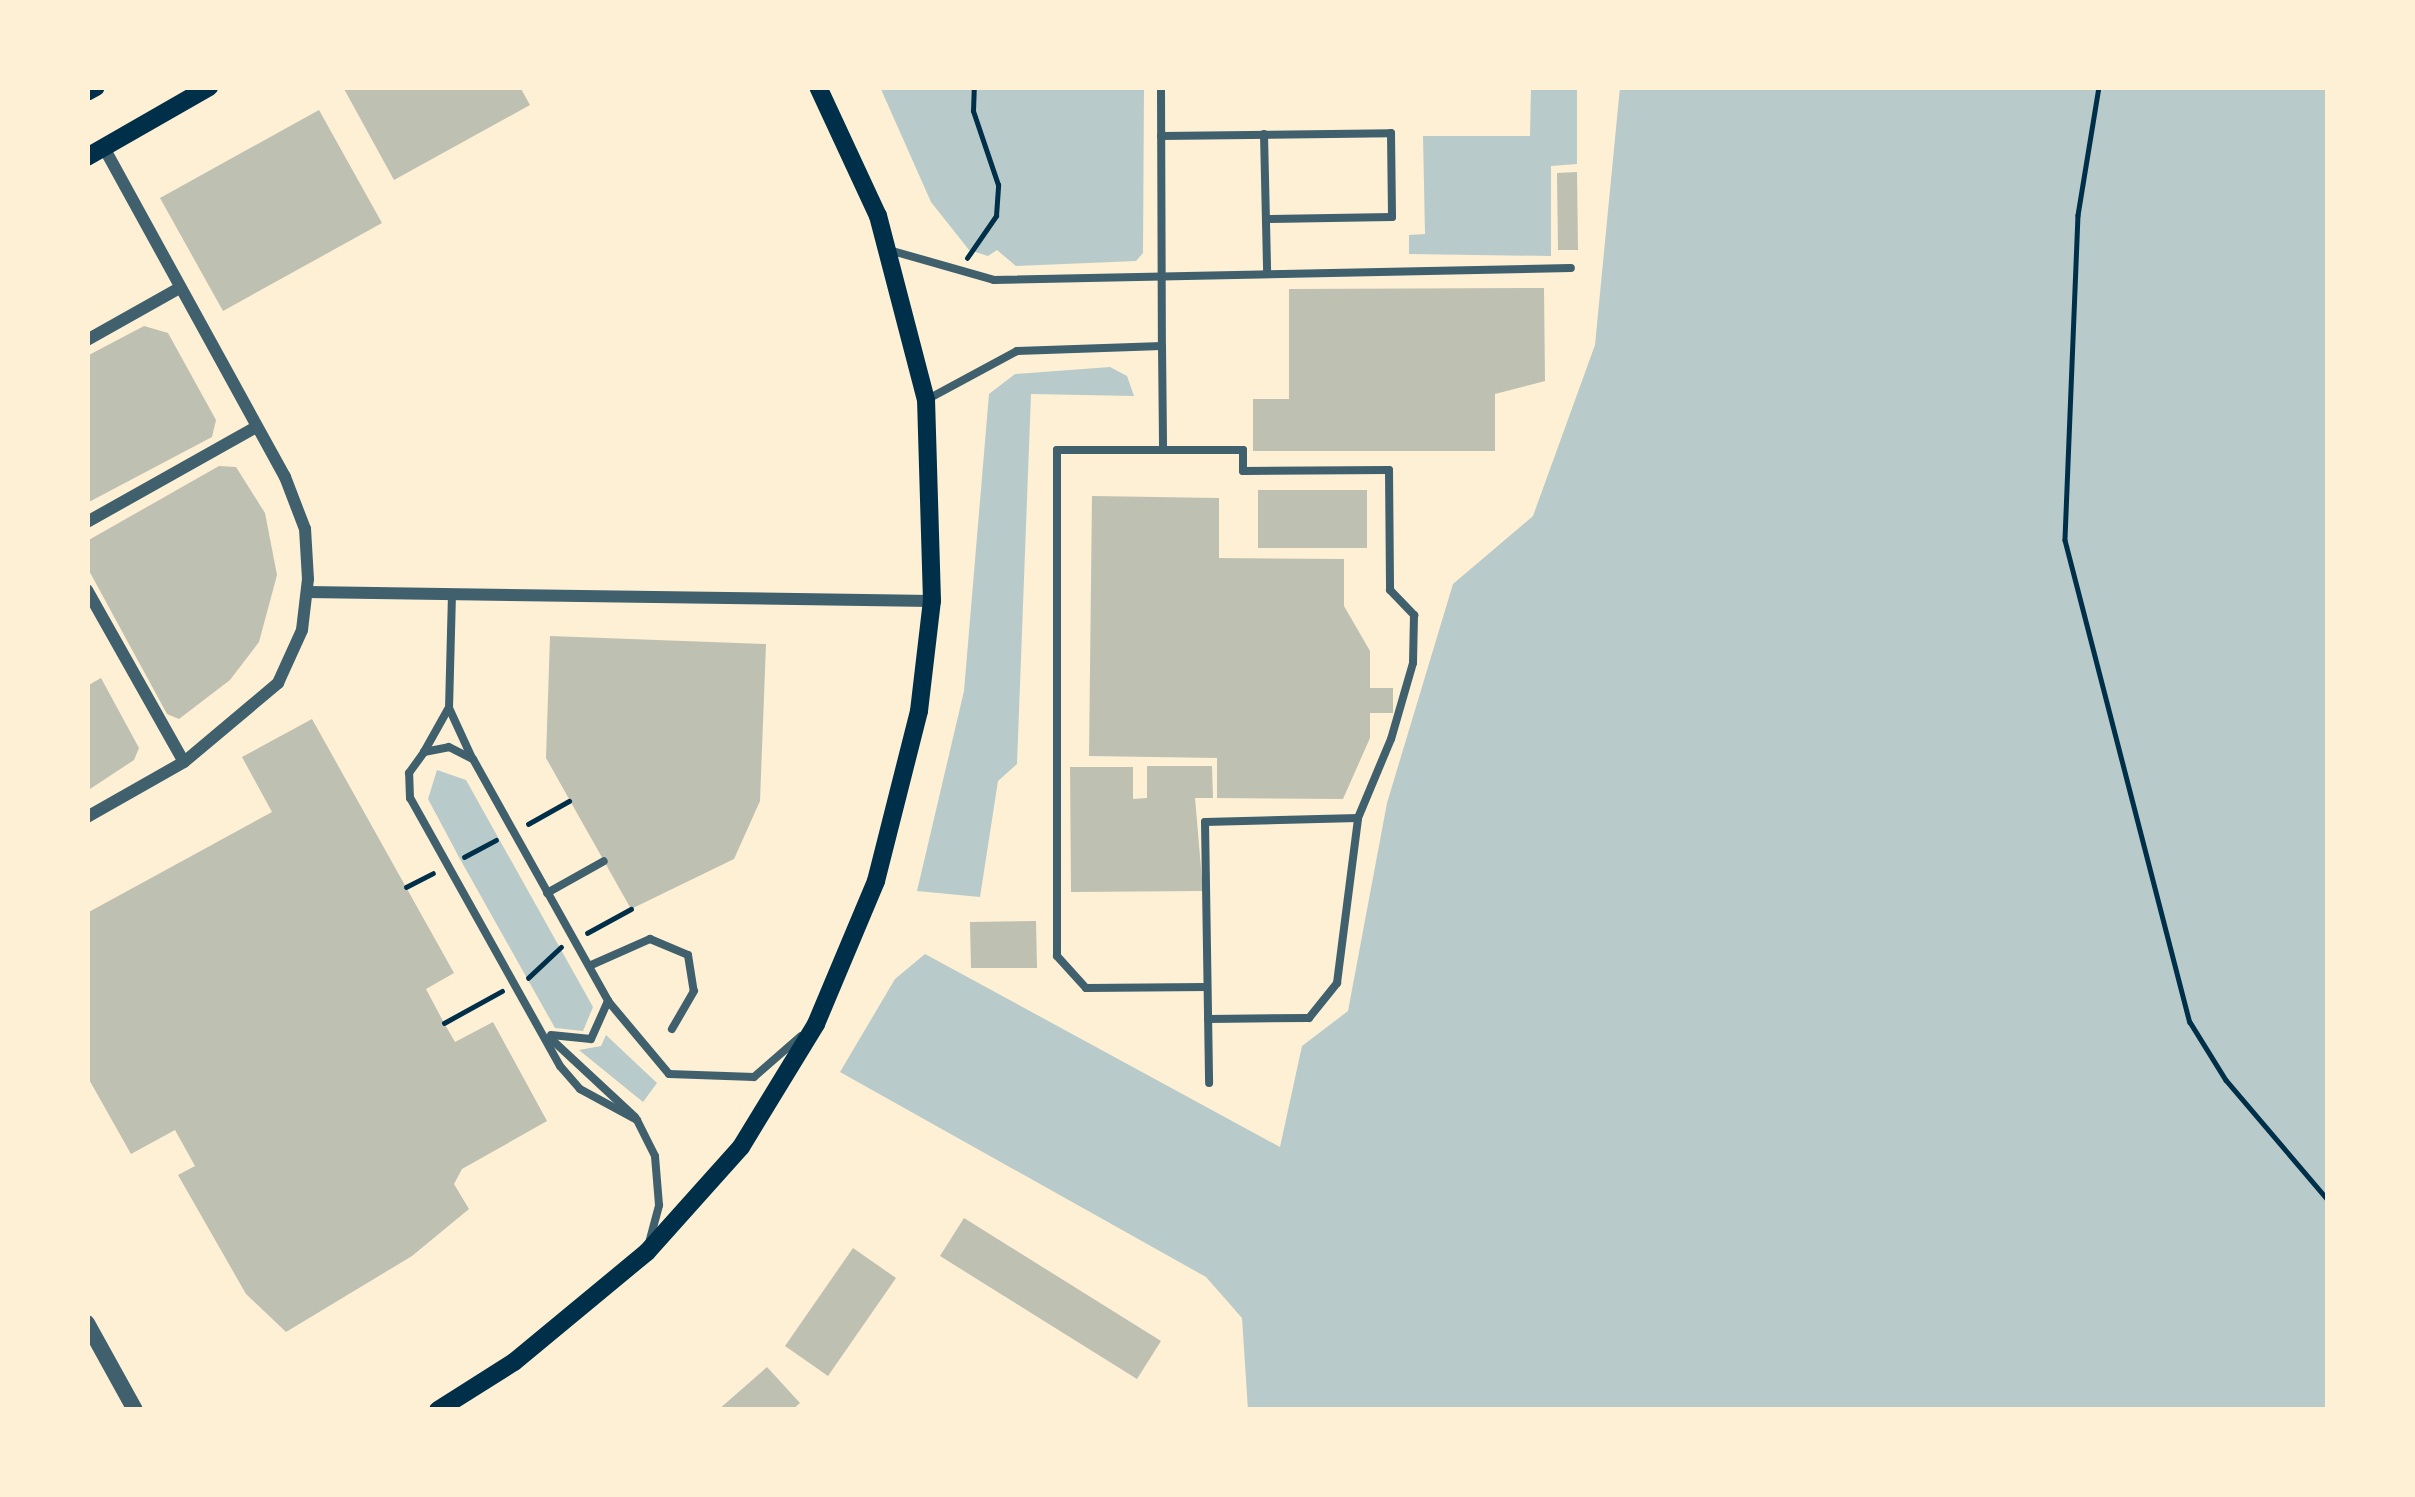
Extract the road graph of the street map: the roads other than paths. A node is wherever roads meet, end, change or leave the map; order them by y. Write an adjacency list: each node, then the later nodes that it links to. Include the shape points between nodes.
1 (96, 87): 5 (main road)
2 (208, 87): 8 (main road)
3 (818, 87): 10 (main road)
4 (1156, 87): 7 (lane)
5 (87, 92)
6 (1264, 134): 7 (lane); 9 (lane); 9 (lane, via 1391,133 1392,217)
7 (1161, 136): 13 (lane)
8 (96, 153): 14 (street)
9 (1266, 219): 12 (lane)
10 (889, 250): 13 (lane, via 994,280); 17 (main road)
11 (1571, 268): 12 (lane)
12 (1267, 270): 13 (lane)
13 (1162, 273): 16 (lane)
14 (178, 289): 15 (street); 18 (street)
15 (87, 340)
16 (1162, 346): 17 (lane, via 1017,351); 19 (lane)
17 (926, 400): 24 (main road)
18 (256, 427): 20 (street); 22 (street, via 305,529)
19 (1163, 450): 30 (lane, via 1243,450 1243,471 1389,470 1390,590 1414,615 1413,663); 34 (lane, via 1058,450 1057,956 1086,988)
20 (87, 522)
21 (87, 590): 28 (street)
22 (307, 592): 23 (street); 28 (street, via 302,630 278,683)
23 (452, 594): 24 (street); 25 (lane)
24 (932, 601): 37 (main road, via 919,711 876,880)
25 (449, 708): 26 (lane); 27 (lane)
26 (424, 752): 27 (lane, via 449,746); 39 (lane, via 409,773 410,798)
27 (472, 759): 32 (lane)
28 (184, 762): 29 (street)
29 (87, 817)
30 (1358, 818): 34 (lane, via 1205,822); 36 (lane, via 1337,983 1309,1018)
31 (604, 861): 32 (lane)
32 (548, 893): 33 (lane)
33 (589, 966): 35 (lane); 38 (lane, via 650,939 688,955 694,991)
34 (1207, 987): 36 (lane)
35 (608, 1001): 37 (lane, via 669,1074 708,1081 754,1077); 39 (lane, via 591,1040)
36 (1208, 1019): 40 (lane)
37 (816, 1024): 42 (main road, via 741,1147)
38 (672, 1029)
39 (544, 1033): 41 (lane); 41 (lane, via 580,1089)
40 (1209, 1083)
41 (637, 1120): 42 (lane, via 656,1172)
42 (647, 1252): 45 (main road, via 514,1362)
43 (87, 1323): 44 (street)
44 (135, 1410)
45 (438, 1410)

